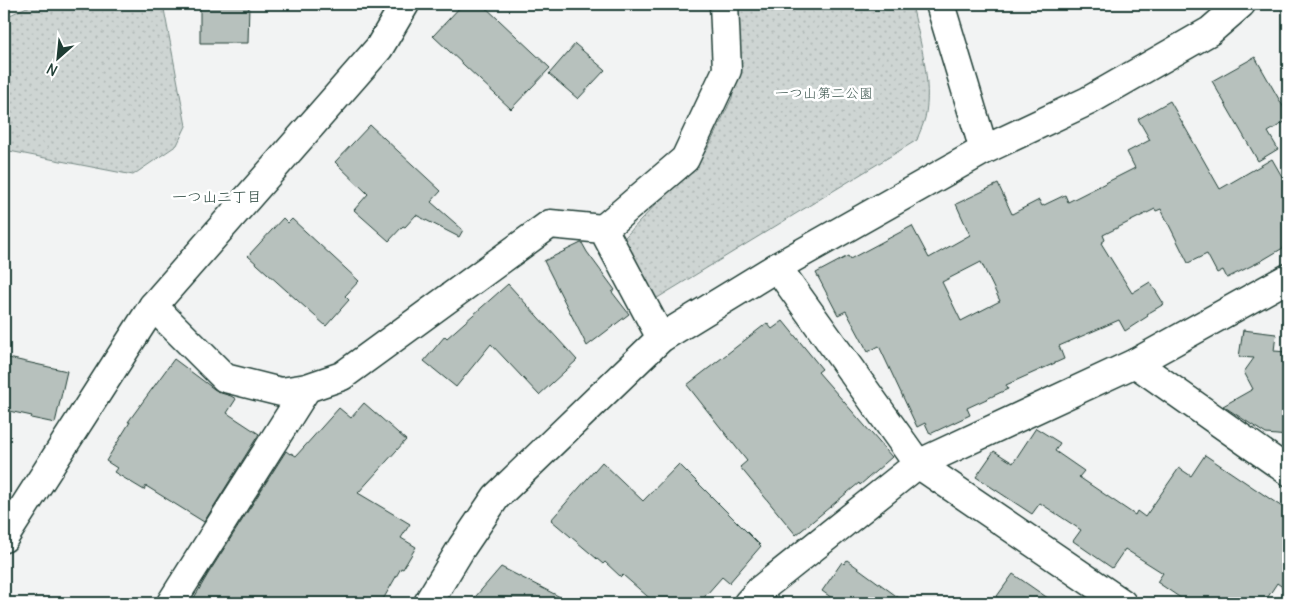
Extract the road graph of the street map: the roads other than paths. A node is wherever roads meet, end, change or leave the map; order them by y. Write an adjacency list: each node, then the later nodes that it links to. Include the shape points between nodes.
1 (405, 4): 9 (street, via 379,48)
2 (724, 4): 6 (street, via 727,70 685,159)
3 (940, 4): 5 (street)
4 (1240, 4): 5 (street, via 1210,31 1088,101)
5 (984, 150): 7 (street)
6 (603, 228): 10 (street); 12 (street, via 550,224 342,376)
7 (777, 267): 10 (street); 13 (street)
8 (1288, 278): 11 (street)
9 (153, 306): 12 (street, via 224,378 281,392); 15 (street)
10 (661, 338): 18 (street, via 496,497)
11 (1135, 363): 13 (street); 14 (street)
12 (307, 388): 17 (street)
13 (918, 464): 16 (street); 19 (street)
14 (1288, 471)
15 (4, 538)
16 (762, 599)
17 (171, 603)
18 (428, 603)
19 (1122, 603)

